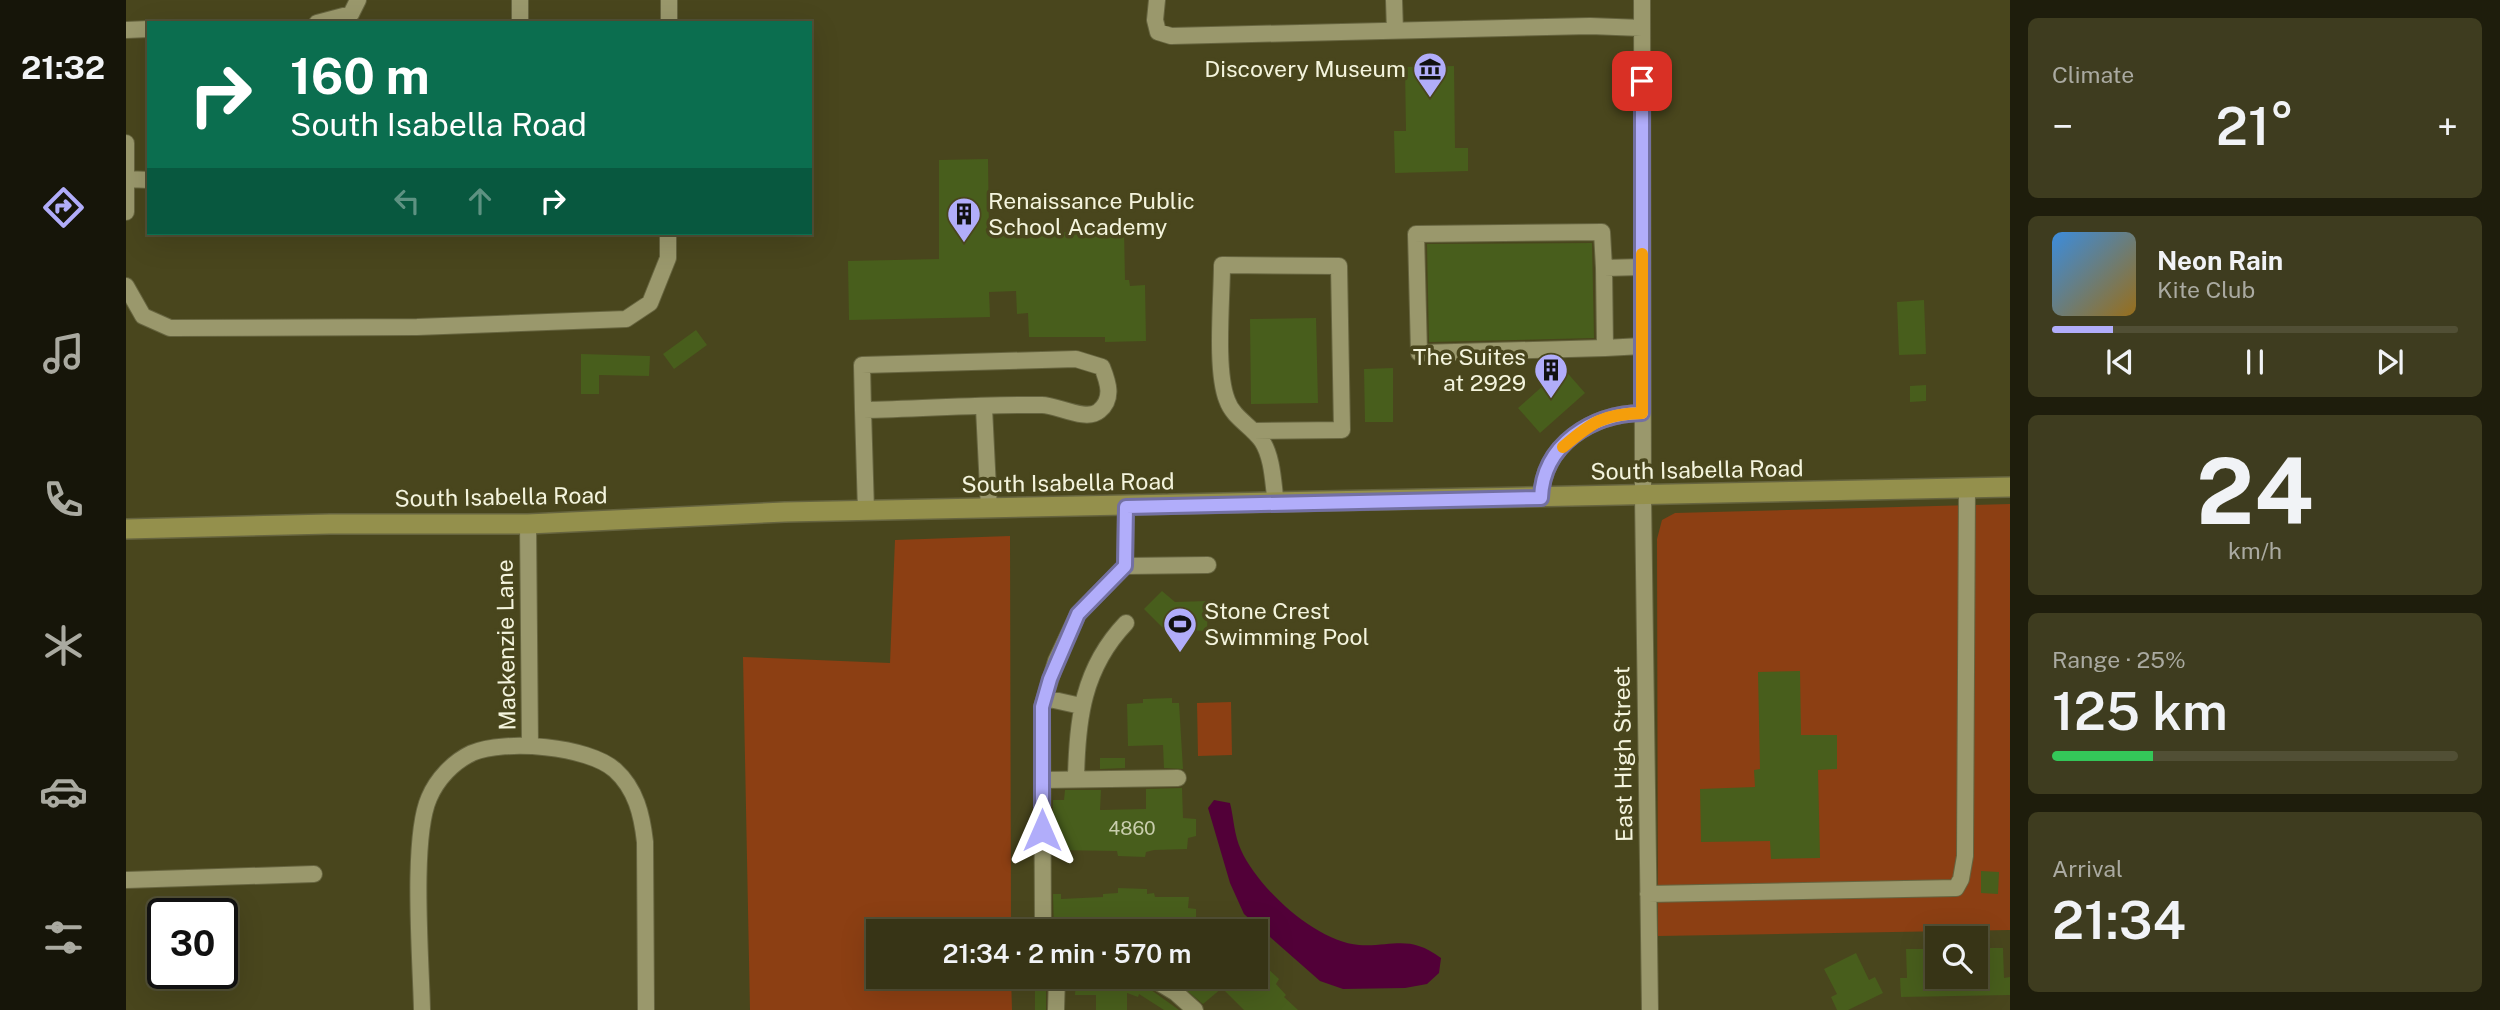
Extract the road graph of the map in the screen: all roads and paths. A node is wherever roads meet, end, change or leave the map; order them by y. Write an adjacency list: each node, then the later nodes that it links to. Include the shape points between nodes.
1 (358, 0): 7 (street, via 351,14)
2 (520, 0): 8 (street)
3 (669, 0): 9 (street)
4 (1157, 0): 13 (street, via 1158,32 1171,36)
5 (1394, 0): 13 (street)
6 (1642, 0): 10 (street, East High Street)
7 (325, 21)
8 (520, 21)
9 (669, 21)
10 (1642, 28): 13 (street); 19 (street, East High Street)
11 (147, 29): 12 (street)
12 (126, 30)
13 (1395, 31)
14 (126, 143): 15 (street)
15 (127, 179): 16 (street); 17 (street)
16 (147, 180)
17 (126, 212)
18 (668, 235): 21 (street, via 668,258 650,303 626,319 417,327 170,328 143,316)
19 (1642, 267): 20 (street); 22 (street, East High Street)
20 (1604, 268): 23 (street); 23 (street, via 1602,232 1416,234 1419,353)
21 (126, 286)
22 (1642, 346): 23 (street); 26 (street, East High Street)
23 (1605, 348)
24 (984, 408): 25 (street); 25 (street, via 1042,405 1089,415 1108,399 1109,385 1102,367 1076,359 862,365); 34 (street)
25 (863, 410): 35 (street)
26 (1642, 413): 30 (street, East High Street); 31 (street, via 1612,415 1588,425 1556,453 1544,472)
27 (1253, 431): 27 (street, via 1232,410 1223,385 1222,265 1339,266 1342,430); 32 (street, via 1267,450)
28 (2010, 487): 29 (main road, South Isabella Road)
29 (1967, 488): 30 (main road, South Isabella Road); 49 (street, via 1965,856 1956,888)
30 (1643, 496): 31 (main road, South Isabella Road); 49 (street, East High Street)
31 (1541, 498): 32 (main road, South Isabella Road)
32 (1276, 504): 33 (main road, South Isabella Road)
33 (1126, 507): 34 (main road, South Isabella Road); 39 (street)
34 (989, 509): 35 (main road, South Isabella Road)
35 (866, 511): 36 (main road, South Isabella Road)
36 (528, 524): 37 (main road, South Isabella Road); 43 (street, Mackenzie Lane)
37 (126, 530)
38 (1208, 565): 39 (street)
39 (1125, 566): 41 (street, via 1078,614)
40 (1126, 623): 42 (street, via 1098,659)
41 (1045, 698): 42 (street); 46 (street)
42 (1081, 706): 45 (street)
43 (530, 746): 53 (street, via 474,752 455,763 429,798 420,847); 54 (street, Mackenzie Lane, via 579,751 600,760 617,771 634,794 645,842)
44 (1178, 778): 45 (street)
45 (1076, 779): 46 (street)
46 (1042, 780): 50 (street)
47 (314, 874): 48 (street)
48 (126, 880)
49 (1648, 894): 57 (street, East High Street)
50 (1043, 919)
51 (1056, 989): 55 (street)
52 (1169, 989): 56 (street)
53 (422, 1010)
54 (646, 1010)
55 (1056, 1010)
56 (1195, 1010)
57 (1650, 1010)

